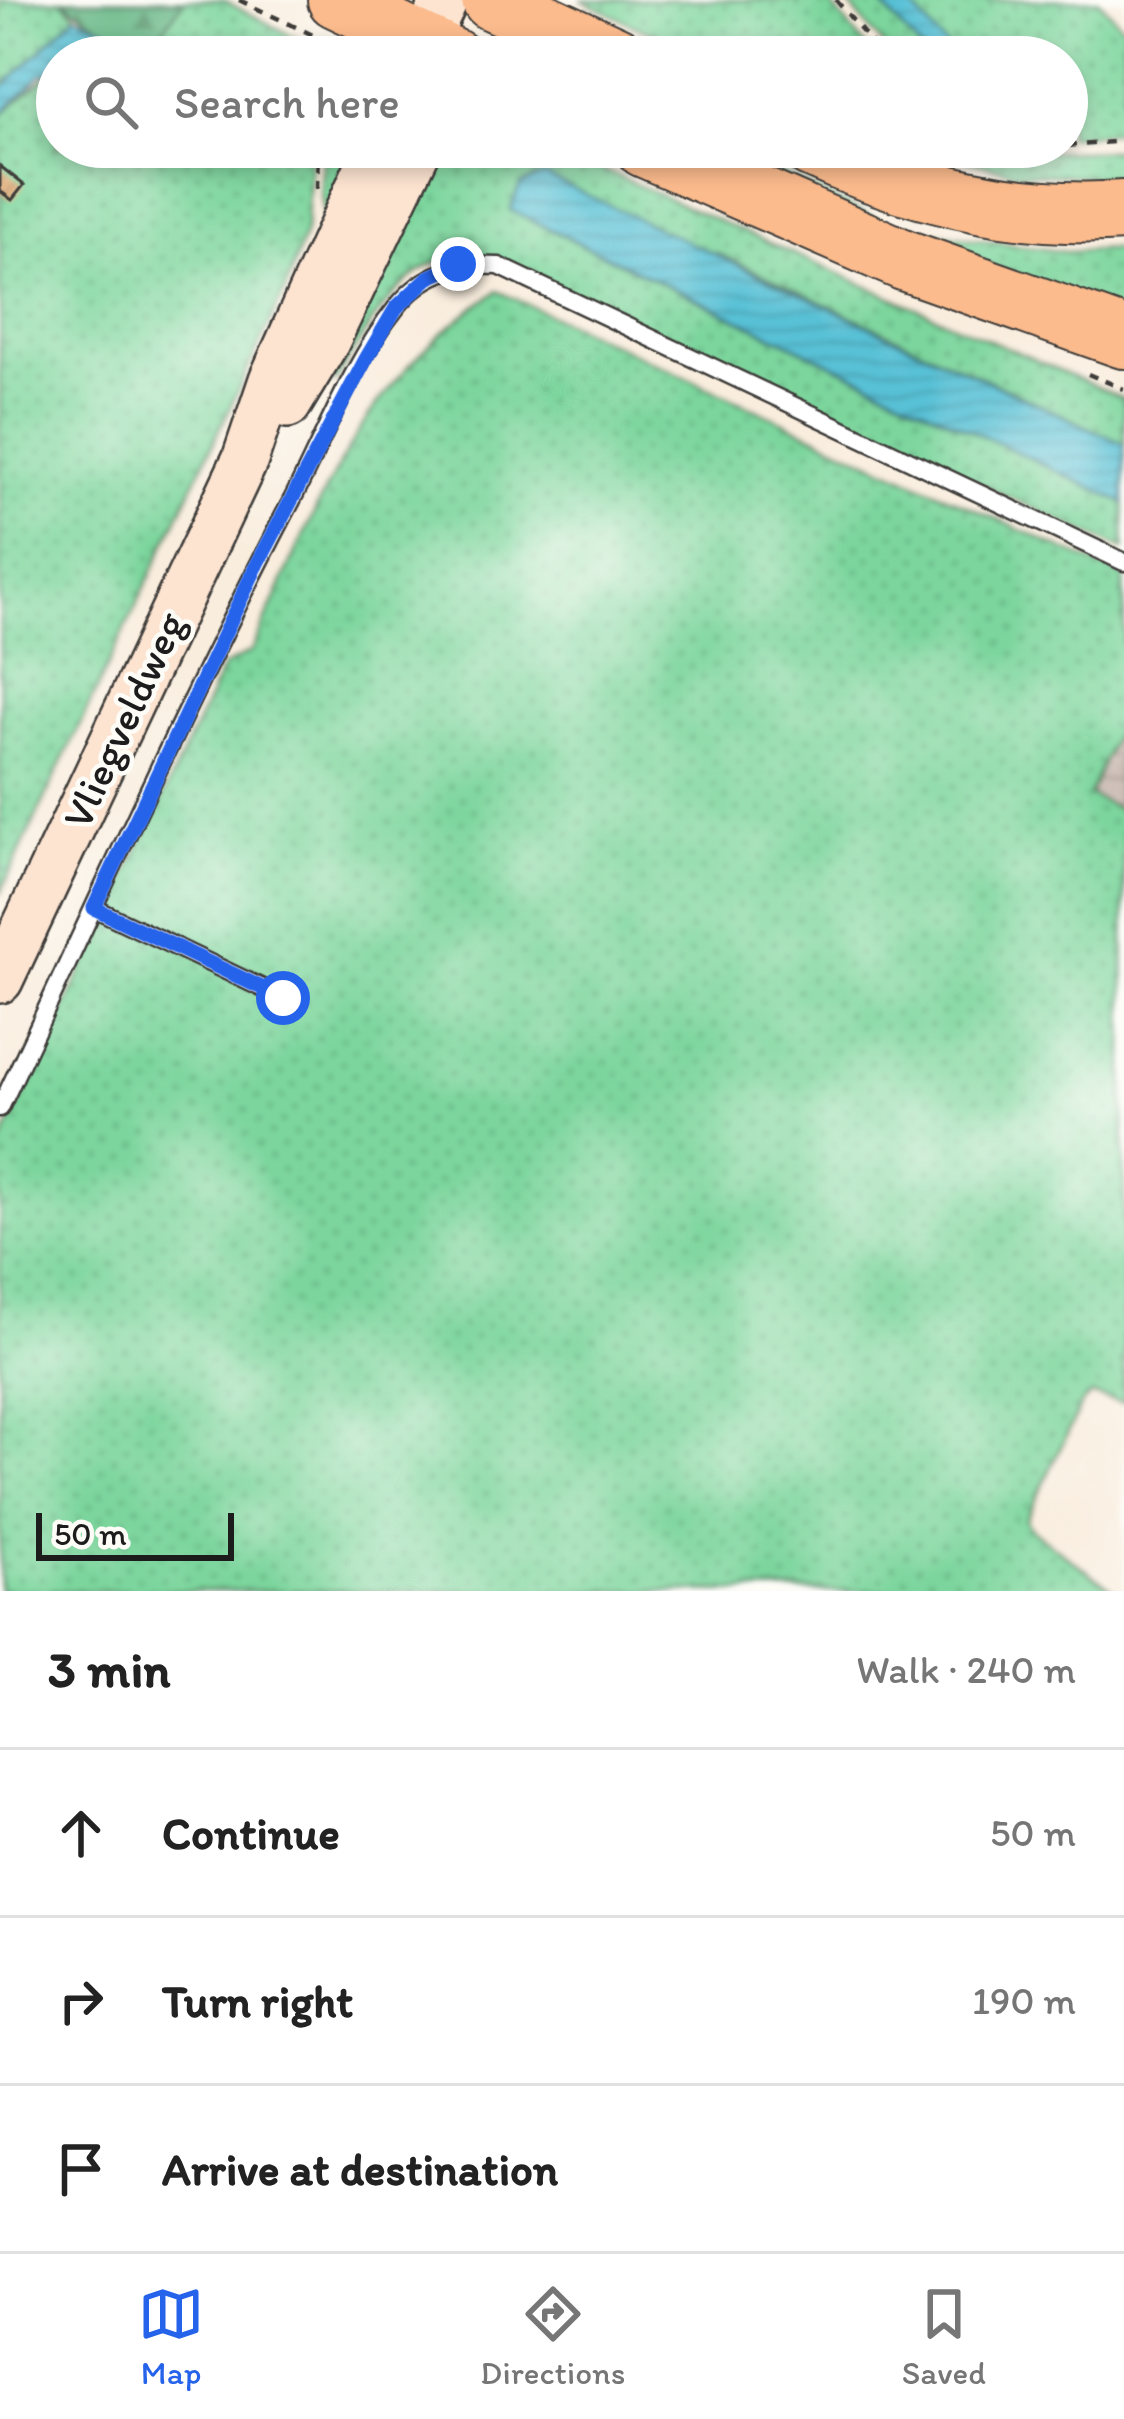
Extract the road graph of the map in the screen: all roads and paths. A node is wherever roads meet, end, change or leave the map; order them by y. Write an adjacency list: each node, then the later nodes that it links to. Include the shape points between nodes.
1 (239, 0): 5 (path)
2 (335, 0): 6 (highway)
3 (491, 0): 7 (main road); 8 (highway)
4 (836, 0): 9 (path)
5 (315, 36)
6 (424, 36)
7 (449, 36)
8 (570, 36)
9 (866, 36)
10 (1124, 141): 11 (path)
11 (1088, 145)
12 (368, 168): 18 (main road, Vliegveldweg, via 272,380)
13 (408, 168): 18 (main road, Vliegveldweg, via 326,342)
14 (692, 168): 17 (highway, via 904,260)
15 (859, 168): 16 (highway, via 978,204)
16 (1124, 211)
17 (1124, 338)
18 (245, 460): 21 (main road, Vliegveldweg)
19 (1124, 562): 20 (lane, via 499,266 458,264 396,308 366,359 255,569)
20 (94, 908): 22 (lane); 23 (lane)
21 (0, 980)
22 (283, 998)
23 (0, 1108)

